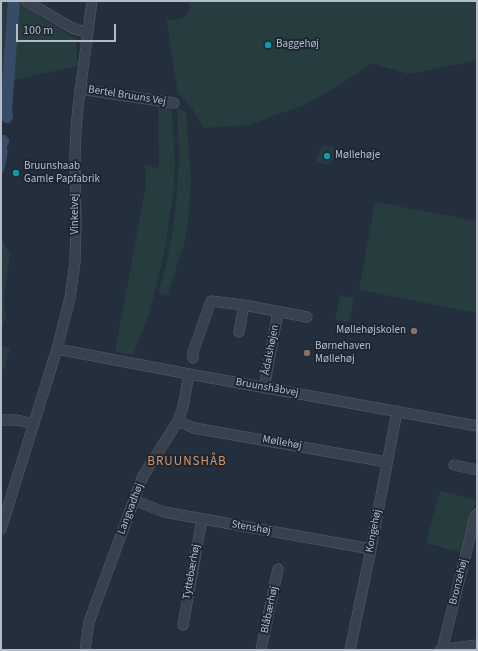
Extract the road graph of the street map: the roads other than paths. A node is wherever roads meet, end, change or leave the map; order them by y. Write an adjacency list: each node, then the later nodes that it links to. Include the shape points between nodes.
1 (26, 1): 3 (street, via 72,28)
2 (92, 1): 3 (street, Vinkelvej)
3 (88, 33): 4 (street, Vinkelvej)
4 (80, 89): 5 (street, Bertel Bruuns Vej); 10 (street, Vinkelvej, via 75,156 75,262 70,298)
5 (174, 103)
6 (244, 305): 7 (street, Ådalshøjen); 9 (street); 11 (street, Ådalshøjen, via 211,301)
7 (278, 312): 8 (street, Ådalshøjen); 13 (street, Ådalshøjen)
8 (307, 317)
9 (239, 332)
10 (57, 350): 12 (street, Bruunshåbvej); 17 (street, Vinkelvej)
11 (193, 358)
12 (189, 374): 13 (street, Bruunshåbvej); 16 (street, Langvadhøj)
13 (264, 388): 14 (street, Bruunshåbvej)
14 (397, 411): 18 (street, Bruunshåbvej); 19 (street, Kongehøj)
15 (1, 420): 17 (street)
16 (178, 421): 19 (street, Møllehøj, via 194,428); 22 (street, Langvadhøj, via 144,476)
17 (34, 424): 25 (street, Vinkelvej)
18 (477, 426)
19 (387, 462): 26 (street, Kongehøj)
20 (454, 465): 21 (street)
21 (477, 470)
22 (134, 500): 24 (street, Stenshøj, via 164,512); 30 (street, Langvadhøj, via 89,622)
23 (477, 514): 33 (street, Bronzehøj)
24 (202, 519): 26 (street, Stenshøj); 28 (street, Tyttebærhøj)
25 (1, 529)
26 (371, 549): 32 (street, Kongehøj)
27 (278, 569): 31 (street, Blåbærhøj)
28 (183, 625)
29 (477, 645): 33 (street, Bronzehøj)
30 (85, 650)
31 (262, 650)
32 (350, 650)
33 (441, 650)

